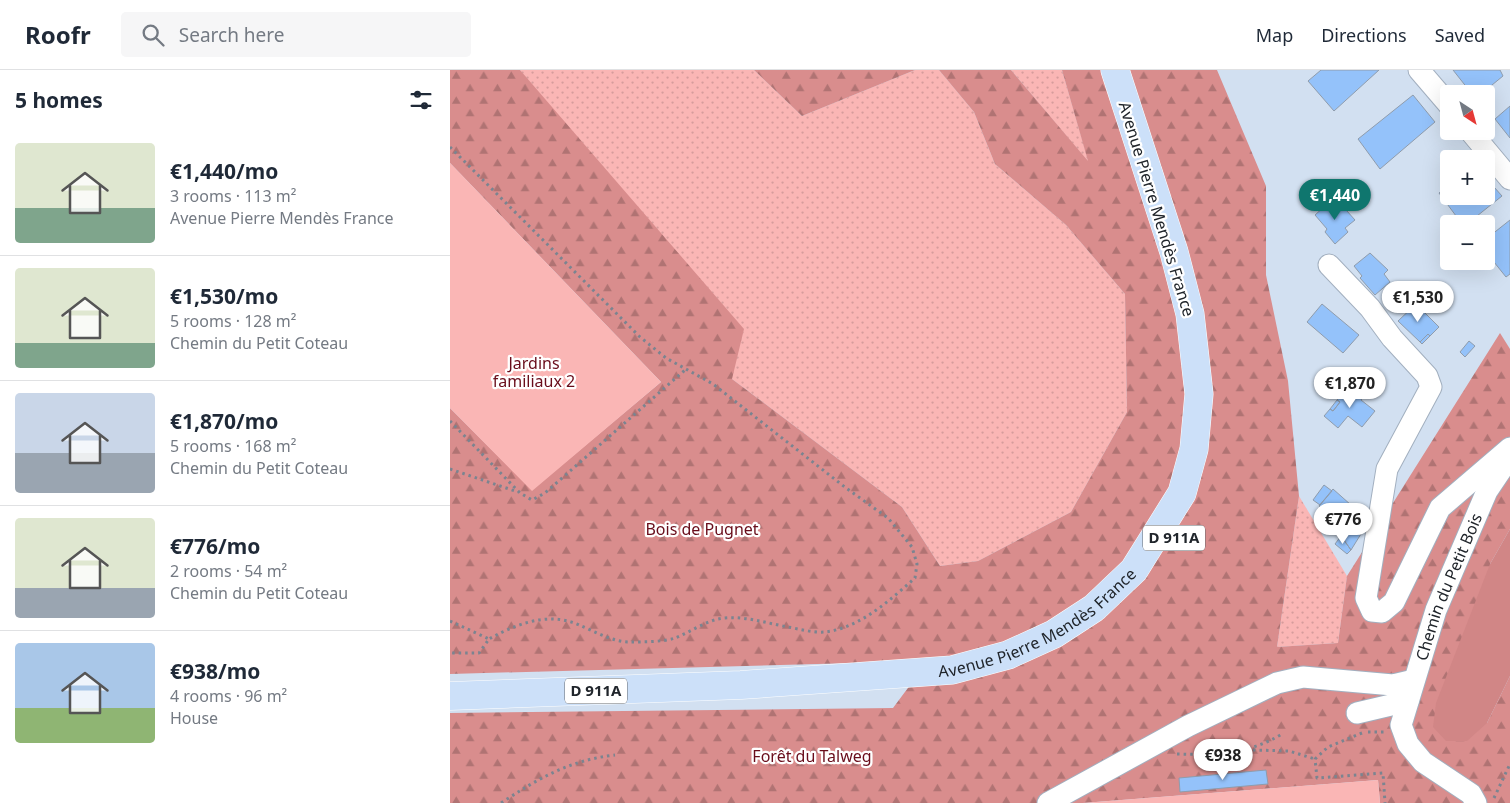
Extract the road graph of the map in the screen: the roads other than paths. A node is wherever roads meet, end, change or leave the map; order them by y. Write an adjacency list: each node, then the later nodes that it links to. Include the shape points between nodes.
1 (1115, 70): 11 (main road, Avenue Pierre Mendès France / D 911A, via 1174,252 1190,314 1199,394 1194,448 1182,493 1156,539 1134,570 1094,608 1054,634 1008,655 952,670)
2 (1133, 70): 11 (main road, Avenue Pierre Mendès France / D 911A, via 1191,248 1213,353 1216,399 1208,452 1196,496 1173,542 1146,582 1105,621 1062,648 1010,671 955,685 884,692 815,694)
3 (1419, 70): 4 (street)
4 (1440, 94)
5 (1478, 140): 6 (street)
6 (1510, 179)
7 (1329, 265): 8 (street, via 1370,308 1426,376 1431,387 1387,469 1366,598 1372,611 1382,612 1394,602 1440,508)
8 (1510, 448)
9 (1510, 457): 10 (street, Chemin du Petit Bois, via 1487,491 1436,610)
10 (1414, 680): 13 (street, Chemin du Petit Bois); 15 (street, via 1393,685 1303,677 1277,683 1188,726)
11 (741, 685): 12 (main road, Avenue Pierre Mendès France / D 911A)
12 (450, 696)
13 (1408, 701): 14 (street); 16 (street, Chemin du Petit Bois, via 1391,728 1423,762 1471,794)
14 (1357, 713)
15 (1048, 803)
16 (1476, 803)

